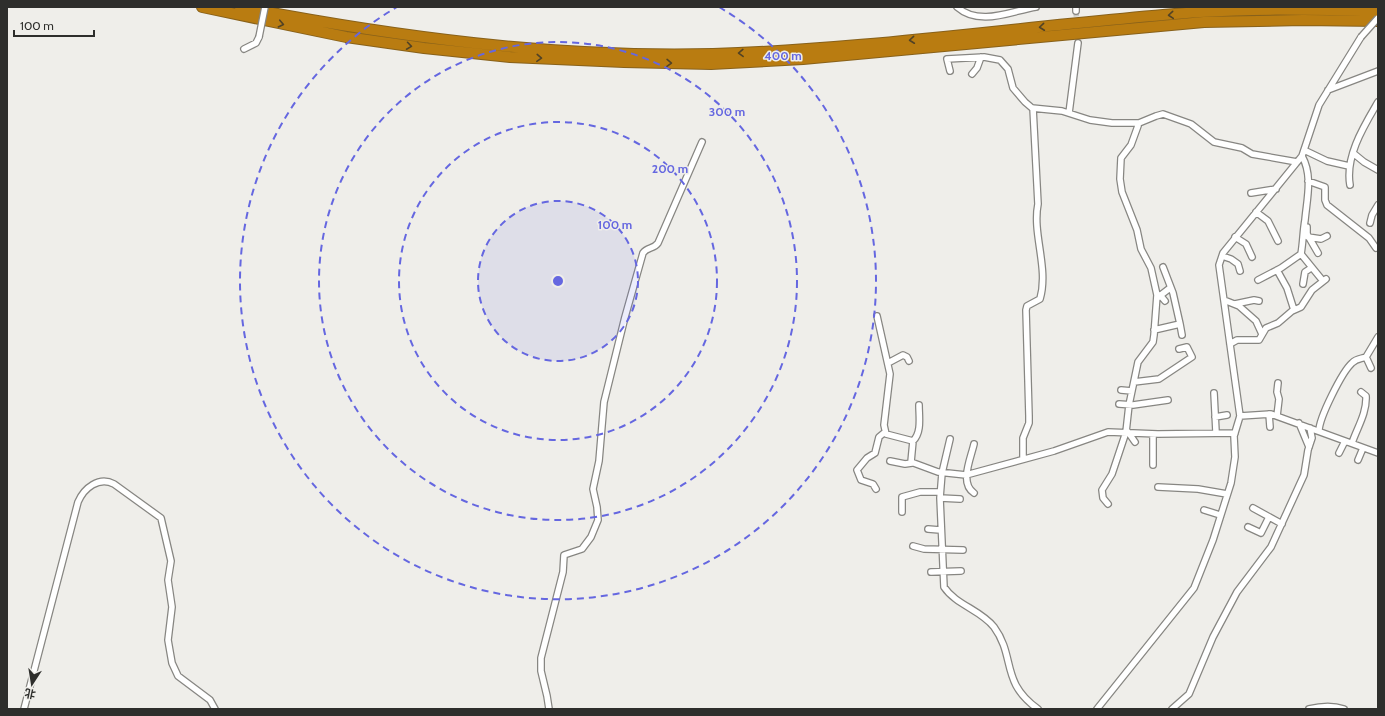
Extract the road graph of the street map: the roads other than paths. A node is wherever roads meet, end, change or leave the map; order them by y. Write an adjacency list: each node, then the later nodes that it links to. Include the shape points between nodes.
1 (202, 7): 7 (highway, one-way to 7, via 346,37 424,48 510,57 711,64 803,59 1204,22)
2 (240, 7): 6 (highway, one-way to 2, via 1204,12 802,50 711,54 511,48 425,38)
3 (265, 7): 9 (street, bridge, via 259,37 256,43)
4 (1036, 7): 5 (street, via 993,17 971,14)
5 (960, 8)
6 (1378, 11)
7 (1378, 19): 14 (street, bridge, via 1361,37)
8 (1078, 43): 17 (street)
9 (244, 50)
10 (981, 57): 11 (street, via 948,59); 13 (street); 16 (street, via 994,57 1003,62 1008,69 1013,88)
11 (950, 71)
12 (1378, 71): 14 (street)
13 (972, 74)
14 (1328, 90): 20 (street, via 1319,105)
15 (1378, 102): 21 (street)
16 (1033, 108): 17 (street); 102 (street, via 1038,204 1036,213 1042,259 1042,283 1040,299 1026,310 1029,423 1023,438)
17 (1069, 113): 18 (street, via 1098,122)
18 (1139, 124): 23 (street, via 1163,114 1191,124 1214,142 1242,148 1252,154); 50 (street, via 1132,145 1121,158 1120,179 1141,248 1150,264)
19 (702, 142): 133 (street, via 658,243 643,253 626,312 604,402 599,461 593,489 598,520 591,537 582,549 564,555 560,585 544,644 541,671)
20 (1304, 150): 22 (street); 24 (street, via 1327,161)
21 (1353, 153): 24 (street); 25 (street)
22 (1302, 156): 23 (street); 26 (street, via 1308,170)
23 (1297, 162): 28 (street)
24 (1349, 166): 27 (street)
25 (1378, 170)
26 (1308, 181): 31 (street); 38 (street, via 1325,187 1327,205 1369,238)
27 (1350, 185)
28 (1276, 189): 29 (street); 32 (street)
29 (1251, 193)
30 (1378, 205): 33 (street)
31 (1307, 207): 36 (street); 40 (street)
32 (1256, 212): 35 (street); 37 (street, via 1268,222)
33 (1370, 223)
34 (1327, 236): 36 (street, via 1318,239)
35 (1235, 237): 41 (street); 42 (street, via 1246,244)
36 (1308, 237): 39 (street)
37 (1278, 241)
38 (1376, 248)
39 (1318, 252)
40 (1301, 254): 44 (street); 45 (street)
41 (1222, 256): 46 (street, via 1238,264); 51 (street, via 1219,265)
42 (1252, 256)
43 (1163, 267): 49 (street)
44 (1311, 268): 48 (street, via 1305,272); 55 (street, via 1324,280 1310,292 1301,307)
45 (1277, 270): 47 (street); 55 (street, via 1287,288)
46 (1240, 271)
47 (1258, 280)
48 (1303, 284)
49 (1170, 288): 50 (street); 57 (street)
50 (1158, 297): 52 (street); 58 (street)
51 (1224, 300): 54 (street); 62 (street)
52 (1165, 301)
53 (1259, 301): 54 (street)
54 (1235, 304): 59 (street, via 1256,321)
55 (1294, 310): 59 (street, via 1278,323 1266,328)
56 (877, 316): 66 (street)
57 (1180, 324): 58 (street); 60 (street)
58 (1154, 330): 68 (street, via 1152,342 1139,360)
59 (1262, 334): 62 (street, via 1257,341 1240,339)
60 (1182, 335)
61 (1378, 337): 64 (street)
62 (1230, 344): 80 (street)
63 (1179, 349): 68 (street, via 1187,347 1192,357 1159,379)
64 (1366, 357): 67 (street); 86 (street, via 1352,362 1344,373 1321,420)
65 (909, 361): 66 (street, via 903,355)
66 (888, 363): 87 (street, via 890,379)
67 (1371, 368)
68 (1134, 382): 71 (street)
69 (1278, 383): 81 (street)
70 (1121, 390): 71 (street)
71 (1132, 391): 77 (street)
72 (1361, 392): 97 (street, via 1366,396 1366,401)
73 (1214, 393): 82 (street)
74 (1168, 400): 77 (street)
75 (1119, 404): 77 (street)
76 (919, 405): 93 (street, via 919,429)
77 (1129, 405): 88 (street)
78 (1269, 414): 80 (street); 81 (street); 84 (street)
79 (1227, 415): 82 (street)
80 (1240, 416): 90 (street)
81 (1277, 416): 83 (street)
82 (1215, 417): 89 (street)
83 (1299, 423): 85 (street); 98 (street)
84 (1270, 427)
85 (1310, 428): 86 (street); 98 (street, via 1312,438)
86 (1319, 431): 94 (street)
87 (885, 432): 93 (street); 110 (street, via 879,437 875,453 857,470 861,480 873,484)
88 (1127, 432): 91 (street); 95 (street); 102 (street, via 1108,432); 115 (street, via 1112,474 1102,490 1103,498)
89 (1216, 432): 90 (street); 91 (street)
90 (1235, 433): 112 (street, via 1234,472)
91 (1153, 434): 106 (street)
92 (950, 439): 107 (street)
93 (913, 441): 105 (street)
94 (1345, 441): 97 (street); 100 (street)
95 (1135, 442)
96 (974, 444): 108 (street)
97 (1352, 444): 99 (street)
98 (1309, 446): 121 (street, via 1304,475)
99 (1363, 448): 101 (street); 104 (street)
100 (1339, 453)
101 (1378, 453)
102 (1023, 459): 108 (street)
103 (890, 460): 105 (street)
104 (1358, 460)
105 (912, 463): 107 (street)
106 (1153, 465)
107 (942, 473): 108 (street); 113 (street)
108 (967, 474): 111 (street, via 968,486)
109 (1158, 487): 112 (street, via 1198,489)
110 (876, 489)
111 (974, 493)
112 (1227, 494): 119 (street)
113 (940, 495): 114 (street); 118 (street, via 920,492 902,497); 124 (street)
114 (960, 500)
115 (1108, 504)
116 (1253, 508): 120 (street)
117 (1204, 510): 119 (street)
118 (902, 512)
119 (1220, 516): 135 (street, via 1194,588)
120 (1269, 517): 121 (street); 122 (street, via 1261,533)
121 (1282, 524): 136 (street, via 1271,548 1233,598 1189,694)
122 (1248, 528)
123 (928, 529): 124 (street)
124 (940, 530): 126 (street)
125 (913, 546): 126 (street)
126 (941, 550): 127 (street); 130 (street)
127 (963, 550)
128 (961, 571): 130 (street)
129 (931, 572): 130 (street)
130 (943, 572): 134 (street, via 944,587 947,591 994,627 1002,643 1014,683 1022,696)
131 (24, 709): 132 (street, via 78,502 88,487 106,481 161,518 170,561 168,580 172,607 168,640 172,663 178,676 210,700)
132 (215, 709)
133 (548, 709)
134 (1038, 709)
135 (1097, 709)
136 (1172, 709)
137 (1309, 709): 138 (street, via 1332,706)
138 (1344, 709)

